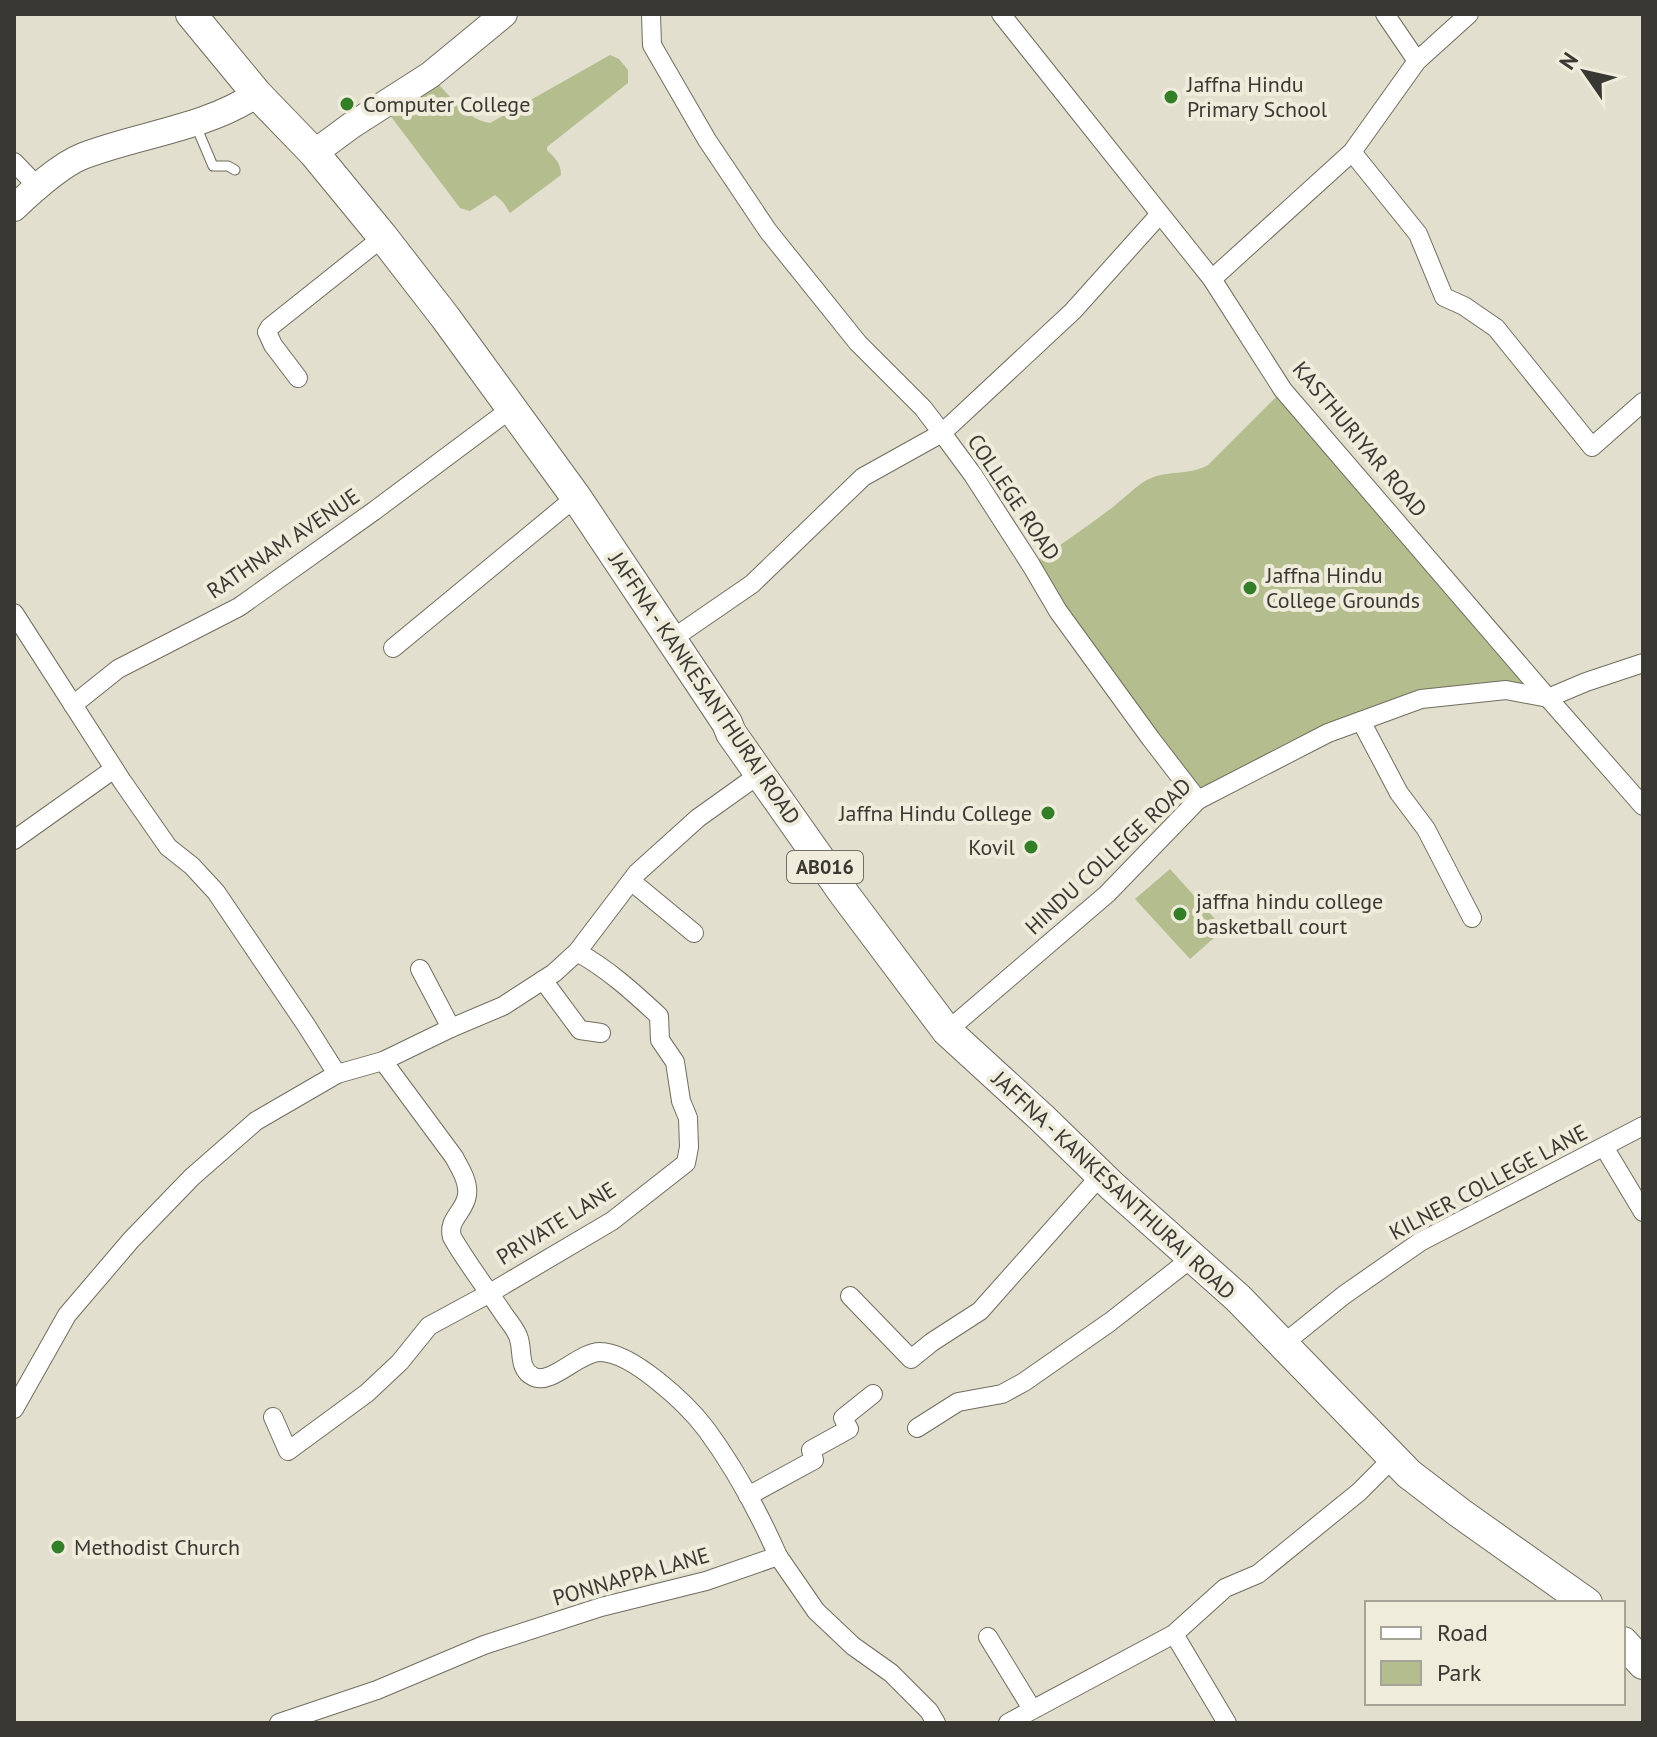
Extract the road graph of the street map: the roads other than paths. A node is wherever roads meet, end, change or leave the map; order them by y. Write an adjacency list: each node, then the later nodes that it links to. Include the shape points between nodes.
1 (191, 14): 8 (main road, JAFFNA - KANKESANTHURAI ROAD / AB016)
2 (504, 14): 11 (main road, via 430,75)
3 (651, 14): 22 (street, via 652,45 768,231 858,343)
4 (1001, 14): 16 (street, KASTHURIYAR ROAD)
5 (1385, 14): 7 (street)
6 (1469, 14): 7 (street)
7 (1417, 61): 10 (street)
8 (257, 94): 9 (main road); 11 (main road, JAFFNA - KANKESANTHURAI ROAD / AB016)
9 (194, 123): 13 (lane, via 213,166); 14 (main road, via 80,157)
10 (1352, 152): 18 (street); 20 (street, via 1418,234 1444,297 1496,328 1592,447)
11 (314, 153): 17 (main road, JAFFNA - KANKESANTHURAI ROAD / AB016)
12 (14, 162): 14 (street)
13 (235, 170)
14 (37, 186): 15 (main road)
15 (14, 208)
16 (1160, 214): 18 (street, KASTHURIYAR ROAD); 22 (street, COLLEGE ROAD, via 1073,311)
17 (383, 237): 19 (street, via 270,327 273,345); 21 (main road, JAFFNA - KANKESANTHURAI ROAD / AB016)
18 (1212, 279): 28 (street, KASTHURIYAR ROAD, via 1283,390)
19 (298, 378)
20 (1643, 402)
21 (512, 408): 23 (main road, JAFFNA - KANKESANTHURAI ROAD / AB016); 29 (street, RATHNAM AVENUE, via 239,607 118,669)
22 (942, 433): 25 (street, via 863,477 752,584); 33 (street, COLLEGE ROAD, via 1058,611)
23 (576, 497): 25 (main road, JAFFNA - KANKESANTHURAI ROAD / AB016); 26 (street)
24 (14, 613): 29 (street)
25 (672, 639): 32 (main road, JAFFNA - KANKESANTHURAI ROAD / AB016)
26 (393, 648)
27 (1643, 663): 28 (street)
28 (1548, 698): 30 (street, HINDU COLLEGE ROAD, via 1506,690 1421,699); 34 (street, KASTHURIYAR ROAD)
29 (73, 705): 31 (street)
30 (1361, 721): 33 (street, HINDU COLLEGE ROAD); 37 (street)
31 (114, 769): 35 (street); 46 (street, via 168,847 216,892)
32 (761, 773): 36 (street, via 698,818); 43 (main road, JAFFNA - KANKESANTHURAI ROAD / AB016)
33 (1198, 800): 43 (street, HINDU COLLEGE ROAD, via 1107,894)
34 (1643, 806)
35 (14, 840)
36 (631, 881): 38 (street); 39 (street)
37 (1472, 918)
38 (694, 933)
39 (577, 952): 41 (street); 52 (street, PRIVATE LANE, via 601,965 659,1016 660,1040 675,1062 688,1118 686,1163 612,1221)
40 (420, 969): 42 (street)
41 (543, 980): 42 (street, via 503,1006); 44 (street, via 580,1030)
42 (451, 1028): 45 (street)
43 (947, 1031): 49 (main road, JAFFNA - KANKESANTHURAI ROAD / AB016)
44 (601, 1033)
45 (383, 1061): 46 (street); 52 (street, via 461,1170 467,1198 450,1230)
46 (337, 1074): 56 (street, via 256,1121 131,1240 67,1315)
47 (1643, 1126): 48 (street, KILNER COLLEGE LANE)
48 (1604, 1147): 50 (street); 54 (street, KILNER COLLEGE LANE, via 1420,1242)
49 (1101, 1175): 51 (main road, JAFFNA - KANKESANTHURAI ROAD / AB016); 53 (street, via 980,1311 911,1359)
50 (1643, 1212)
51 (1193, 1257): 54 (main road, JAFFNA - KANKESANTHURAI ROAD / AB016); 58 (street, via 1024,1382 1002,1394 958,1402)
52 (490, 1293): 57 (street, PRIVATE LANE, via 429,1326 367,1393 288,1451); 60 (street, via 519,1338 527,1372 543,1379 598,1352 620,1356 646,1371 705,1427)
53 (850, 1296)
54 (1282, 1345): 59 (main road, JAFFNA - KANKESANTHURAI ROAD / AB016)
55 (873, 1394): 60 (street, via 843,1418 849,1429 811,1450 814,1460)
56 (14, 1409)
57 (273, 1417)
58 (917, 1428)
59 (1393, 1458): 62 (main road, JAFFNA - KANKESANTHURAI ROAD / AB016, via 1424,1487); 63 (street, via 1258,1574 1225,1588)
60 (748, 1496): 61 (street)
61 (778, 1556): 68 (street, PONNAPPA LANE, via 484,1645 377,1690); 69 (street, via 816,1611 891,1673)
62 (1584, 1601)
63 (1174, 1634): 67 (street); 71 (street)
64 (988, 1637): 67 (street)
65 (1625, 1644): 66 (main road)
66 (1643, 1664)
67 (1032, 1709): 70 (street)
68 (279, 1723)
69 (936, 1723)
70 (1008, 1723)
71 (1227, 1723)

